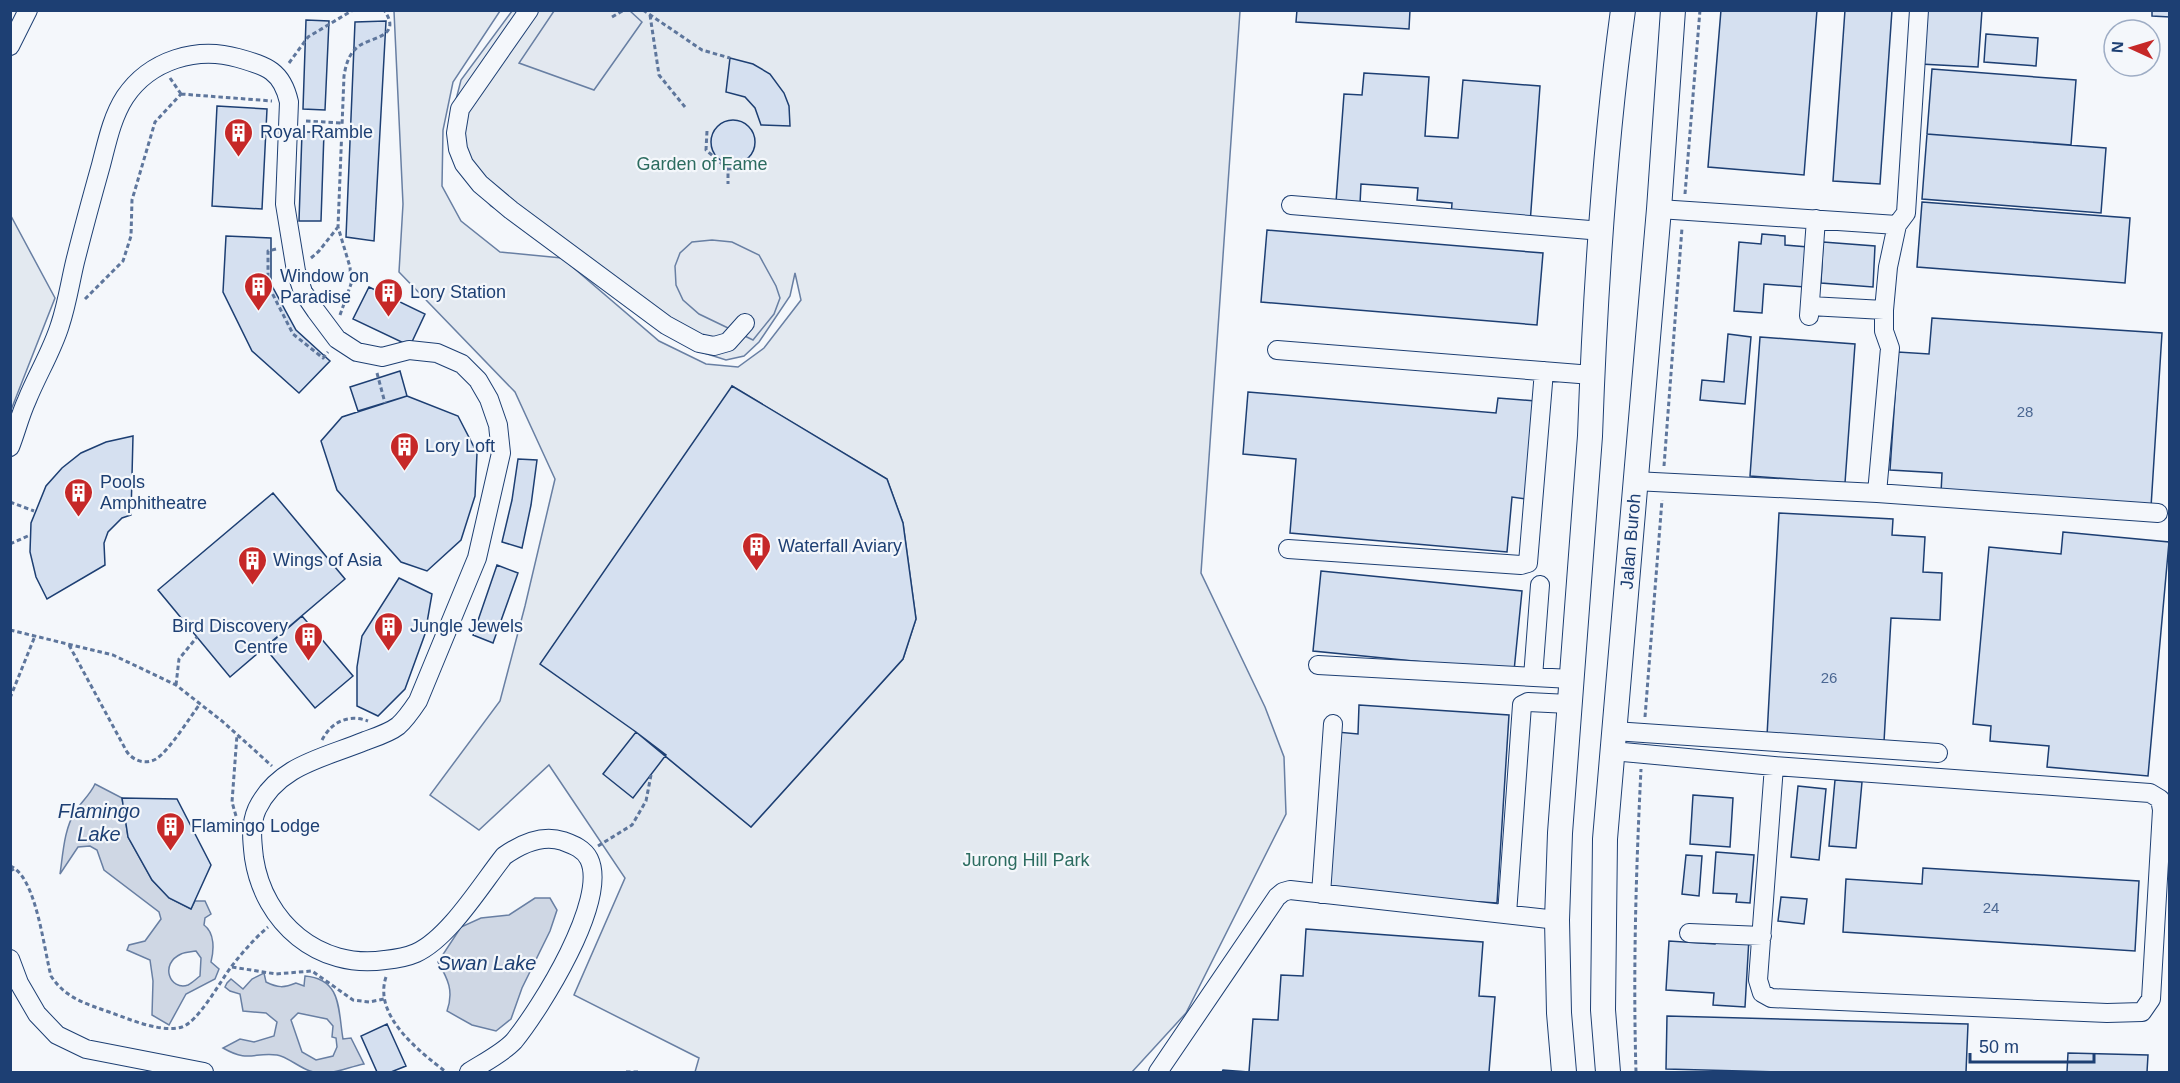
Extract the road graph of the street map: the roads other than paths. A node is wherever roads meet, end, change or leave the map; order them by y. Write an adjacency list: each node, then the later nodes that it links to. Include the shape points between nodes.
1 (28, 10): 7 (street)
2 (529, 10): 15 (street, via 460,109 456,133 464,164 480,184 511,210 666,325 714,345 728,342)
3 (1616, 10): 8 (main road)
4 (1623, 10): 8 (main road)
5 (1918, 10): 12 (street, via 1906,213)
6 (1674, 16): 10 (main road, Jalan Buroh)
7 (10, 46)
8 (1613, 88): 13 (main road)
9 (1291, 206): 13 (street)
10 (1659, 209): 11 (street); 20 (main road, Jalan Buroh)
11 (1816, 219): 12 (street); 14 (street, via 1810,311)
12 (1897, 225): 14 (street)
13 (1602, 231): 18 (main road)
14 (1884, 310): 21 (street, via 1884,332 1890,348)
15 (745, 323)
16 (1276, 350): 17 (street)
17 (1544, 371): 18 (street); 23 (street, via 1528,563)
18 (1592, 375): 27 (main road)
19 (10, 447): 40 (street, via 60,326 112,123 126,96 150,72 176,58 204,52 262,64 272,70 286,90 289,111 285,204 303,292 339,340 357,352 382,357 409,350 437,353 462,364 489,399 498,425 501,453 477,558 409,715 383,735 300,764 283,775 257,808 251,828 256,873 269,901 292,933 336,958 366,963 416,954 436,941 504,856 516,848 546,838 570,844 585,853 592,870 590,897 583,923 551,988 512,1043)
20 (1634, 481): 21 (street); 30 (main road, Jalan Buroh)
21 (1877, 493): 22 (street)
22 (2158, 513)
23 (1288, 549)
24 (1540, 585): 26 (street)
25 (1318, 665): 26 (street)
26 (1533, 676): 27 (street)
27 (1571, 679): 28 (main road)
28 (1569, 704): 34 (street, via 1528,702 1520,709); 35 (main road)
29 (1333, 724): 33 (street)
30 (1613, 741): 31 (street, via 1643,733); 32 (street, via 1642,754); 43 (main road, Jalan Buroh, via 1605,839 1603,1010)
31 (1938, 753)
32 (1774, 766): 37 (street); 37 (street, via 2150,793 2160,799 2151,999 2142,1012 2107,1014 1771,998 1762,993 1758,980)
33 (1321, 894): 34 (street); 41 (street, via 1290,890 1276,897)
34 (1507, 914): 35 (street)
35 (1557, 920): 42 (main road)
36 (1689, 933): 37 (street)
37 (1762, 936)
38 (10, 959): 39 (street, via 37,1014 57,1035 86,1049)
39 (204, 1072)
40 (469, 1072)
41 (1158, 1072)
42 (1564, 1072)
43 (1608, 1072)

